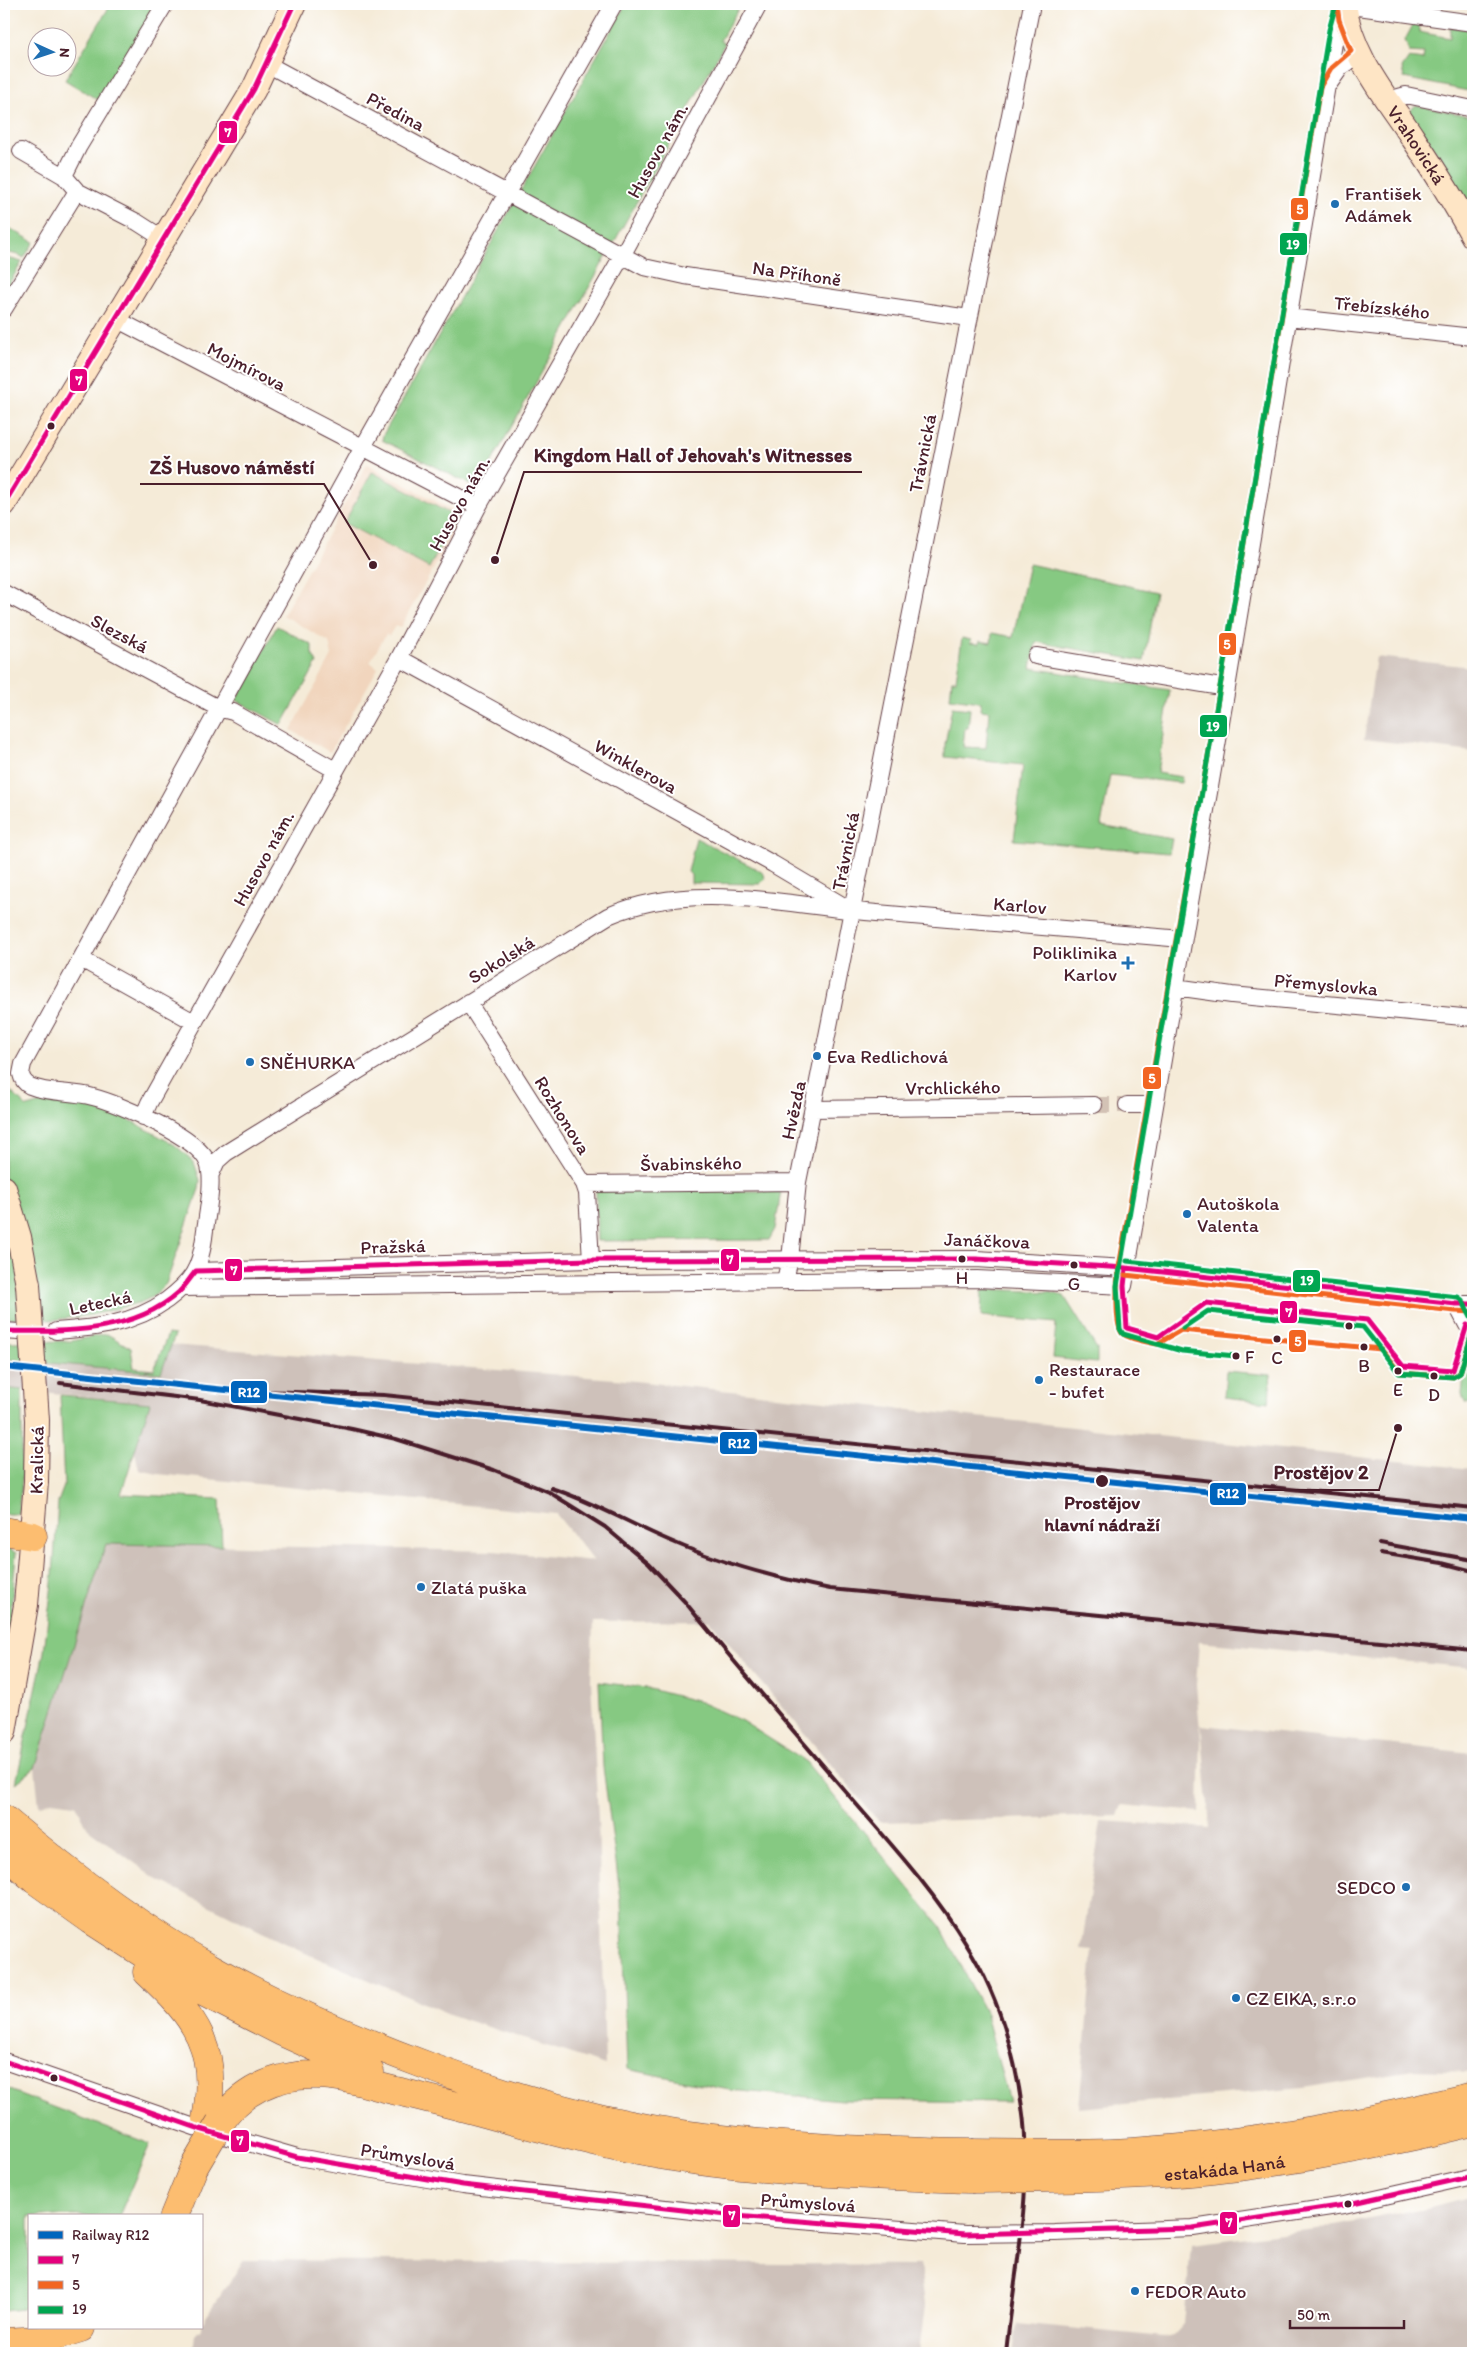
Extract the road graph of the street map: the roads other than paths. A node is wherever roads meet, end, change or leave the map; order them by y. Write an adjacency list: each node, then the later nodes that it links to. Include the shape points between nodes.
1 (165, 4): 14 (street)
2 (294, 4): 9 (main road)
3 (614, 4): 16 (street)
4 (759, 4): 19 (street, Husovo nám.)
5 (1032, 4): 23 (street, Trávnická)
6 (1344, 4): 7 (street); 8 (main road, Vrahovická); 10 (street)
7 (1473, 23)
8 (1360, 55): 10 (street, via 1341,67); 11 (main road, Vrahovická)
9 (267, 64): 16 (street, Předina); 18 (main road)
10 (1326, 88): 21 (street)
11 (1388, 100): 12 (street, via 1406,95); 17 (main road, Vrahovická)
12 (1473, 109)
13 (21, 151): 14 (street)
14 (64, 176): 15 (street)
15 (77, 191): 18 (street); 20 (street)
16 (506, 193): 19 (street, Předina); 25 (street)
17 (1473, 236)
18 (162, 238): 22 (main road)
19 (622, 256): 23 (street, Na Příhoně, via 654,270 685,276); 27 (street, Husovo nám.)
20 (4, 310)
21 (1288, 317): 24 (street, Třebízského); 31 (street)
22 (114, 318): 25 (street, Mojmírova); 26 (main road)
23 (969, 318): 34 (street, Trávnická)
24 (1473, 337)
25 (363, 448): 27 (street, Mojmírova); 32 (street)
26 (4, 504)
27 (478, 508): 30 (street, Husovo nám.)
28 (4, 593): 32 (street, Slezská)
29 (1036, 656): 31 (street)
30 (399, 658): 33 (street, Husovo nám.); 34 (street, Winklerova)
31 (1227, 688): 35 (street)
32 (218, 708): 33 (street, Slezská, via 233,712); 36 (street)
33 (335, 770): 40 (street, Husovo nám.)
34 (853, 911): 35 (street, Karlov); 38 (street, Sokolská, via 720,898 670,898 641,904 608,916); 44 (street, Hvězda)
35 (1182, 939): 37 (street)
36 (81, 959): 40 (street); 45 (street, via 23,1064 21,1074 29,1086 92,1096)
37 (1175, 987): 39 (street, Přemyslovka); 43 (street)
38 (468, 1002): 46 (street, Sokolská, via 226,1153); 48 (street, Rozhonova)
39 (1473, 1018)
40 (194, 1022): 45 (street, Husovo nám.)
41 (1094, 1105): 44 (street, Vrchlického)
42 (1127, 1105): 43 (street)
43 (1154, 1105): 54 (street)
44 (813, 1109): 47 (street, Hvězda)
45 (143, 1117): 46 (street, via 200,1150)
46 (211, 1174): 55 (street, via 202,1255)
47 (798, 1182): 48 (street, Švabinského); 50 (street, Hvězda)
48 (584, 1184): 53 (street, Rozhonova)
49 (4, 1188): 64 (main road, Kralická, bridge, via 19,1237 28,1285 37,1420)
50 (790, 1259): 51 (street, Janáčkova); 53 (street, Janáčkova); 57 (street, Hvězda)
51 (846, 1259): 52 (street, Janáčkova); 57 (street, Janáčkova, via 807,1268)
52 (976, 1259): 54 (street, Janáčkova); 56 (street)
53 (591, 1260): 55 (street, Pražská)
54 (1126, 1268): 56 (street, via 1124,1286); 59 (street, Janáčkova)
55 (196, 1271): 58 (street, Letecká)
56 (977, 1279): 57 (street)
57 (785, 1280): 58 (street, Pražská)
58 (181, 1288): 62 (street, Letecká, via 157,1306 133,1318 99,1327)
59 (1456, 1304): 60 (street, Janáčkova); 61 (street)
60 (1473, 1304)
61 (1470, 1325)
62 (56, 1331)
63 (4, 1531): 64 (highway)
64 (33, 1536): 65 (main road, Kralická, via 21,1644)
65 (4, 1732)
66 (4, 1819): 74 (highway, via 104,1899 211,1969 363,2042 476,2084 568,2111 701,2136)
67 (4, 1853): 68 (highway)
68 (91, 1920): 71 (highway, via 201,1991 282,2032 355,2067); 72 (highway, via 168,1990 193,2020 203,2041 210,2071 209,2102)
69 (4, 2061): 75 (street, Průmyslová, via 200,2129 297,2158 463,2185 766,2219 965,2234 1193,2228 1344,2205)
70 (1473, 2096): 74 (highway, estakáda Haná, bridge, via 1362,2121 1208,2145)
71 (466, 2107): 72 (highway, via 336,2077 300,2075 272,2082 248,2093); 74 (highway, via 571,2136 703,2162 833,2175)
72 (213, 2121): 76 (highway, bridge)
73 (1473, 2122): 74 (highway, estakáda Haná, bridge, via 1378,2145 1212,2170 1114,2177)
74 (971, 2166)
75 (1473, 2176)
76 (175, 2214)
77 (74, 2330): 78 (highway, via 42,2340)
78 (4, 2342)

